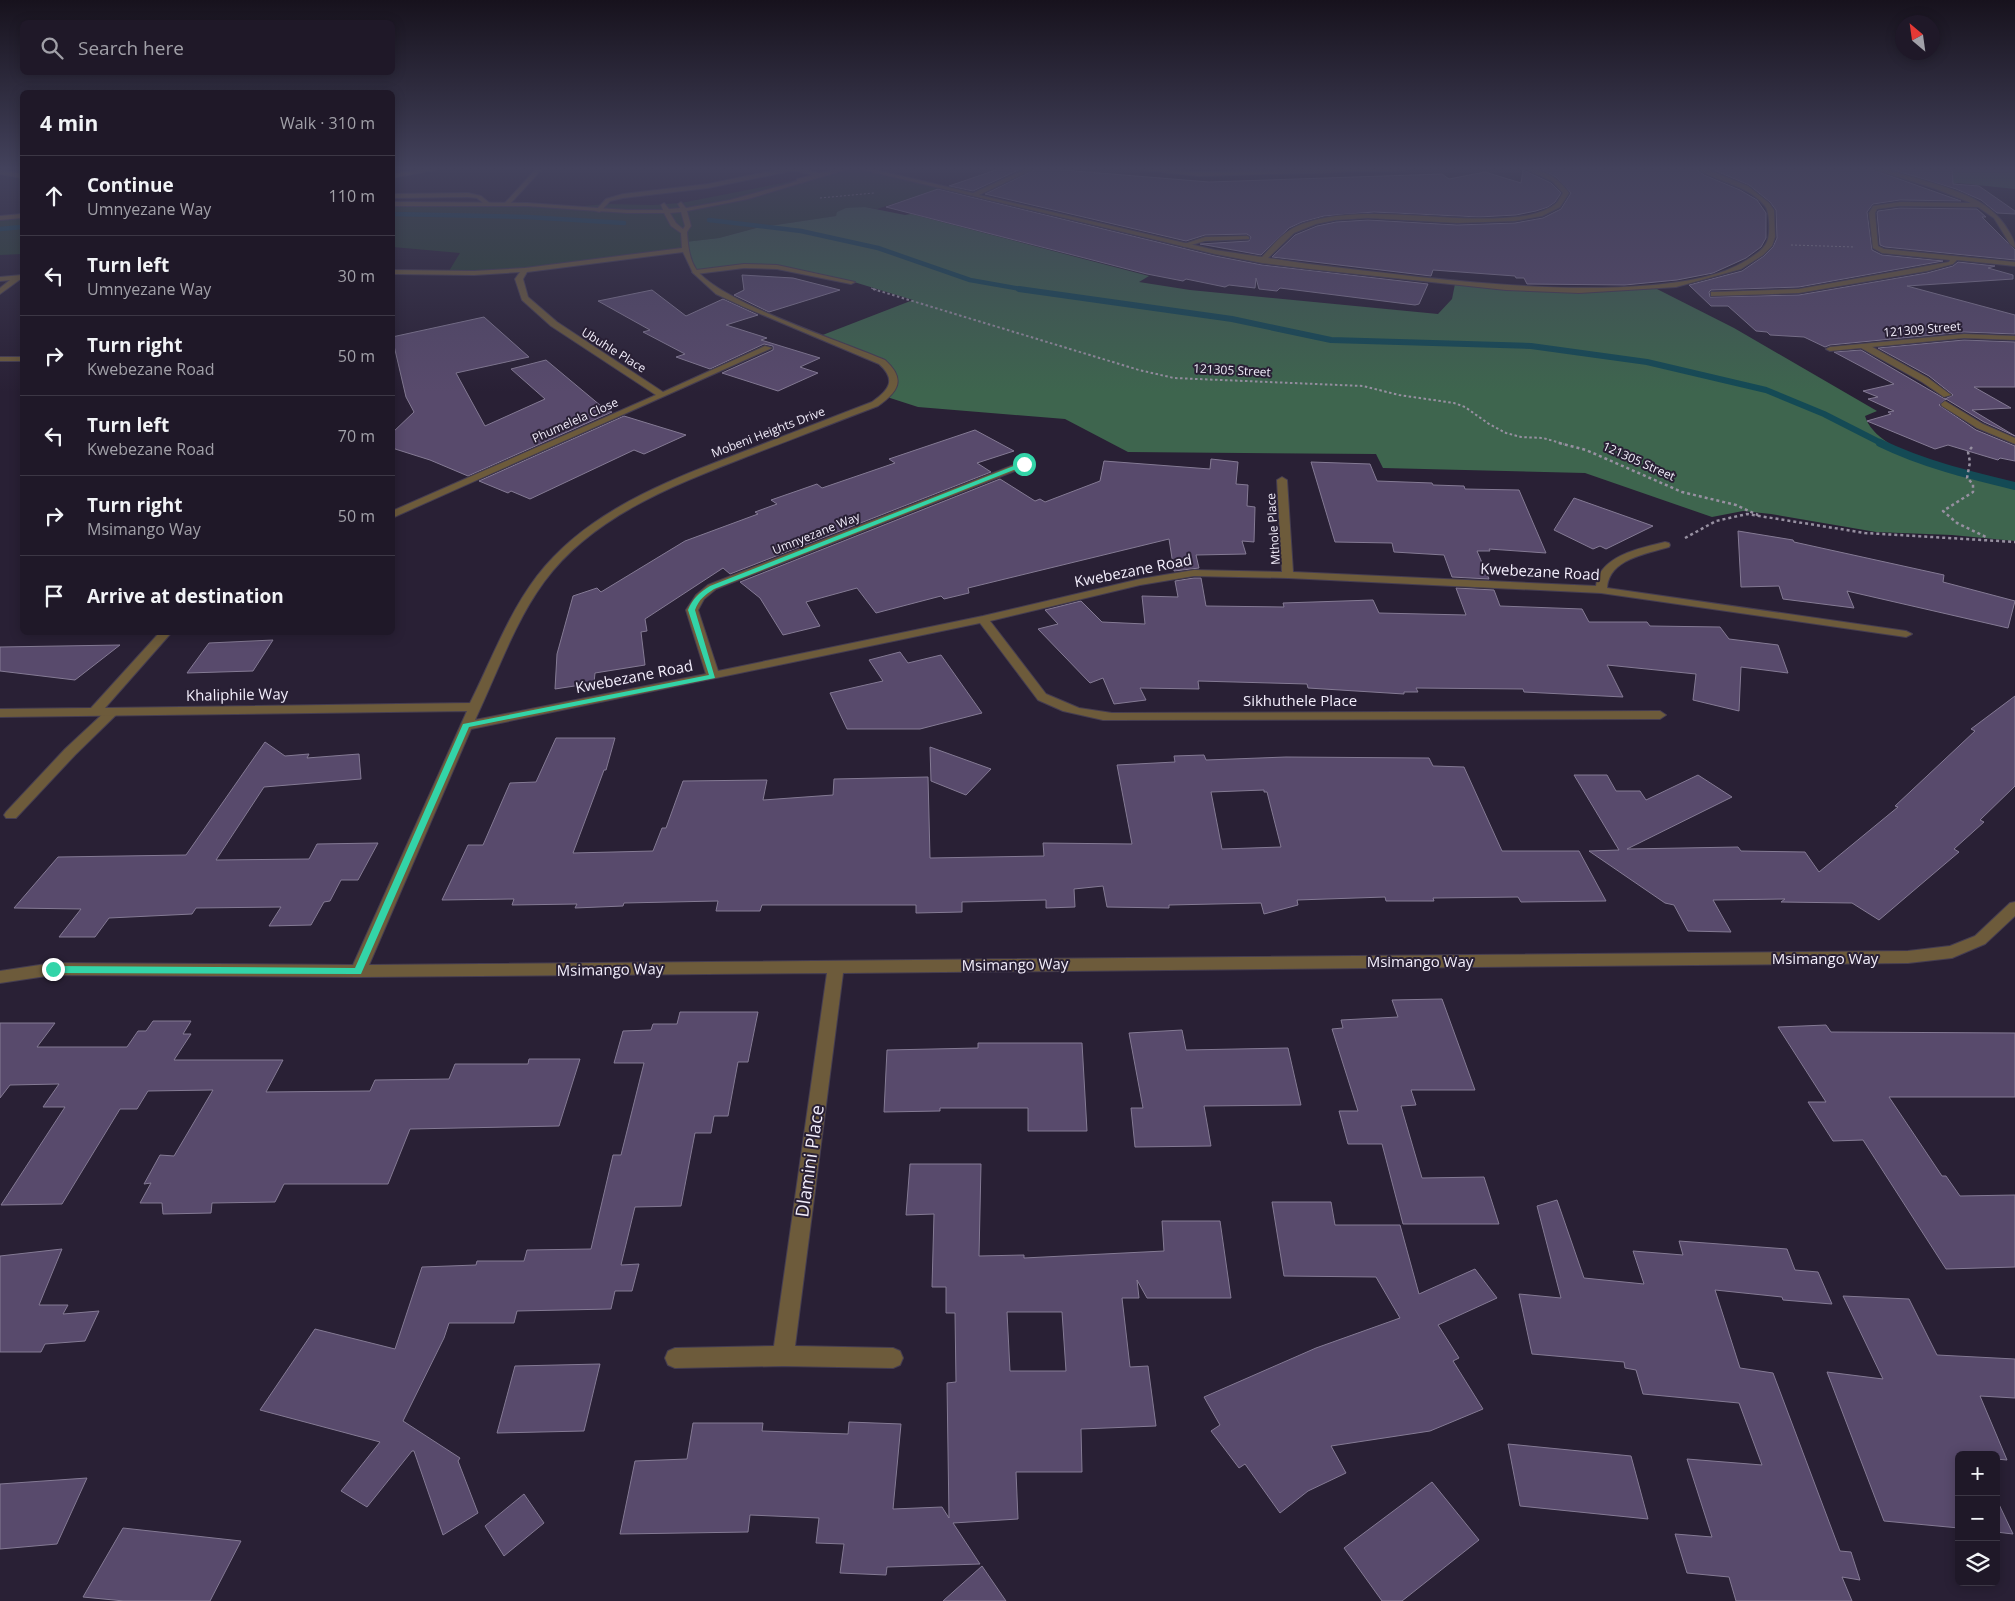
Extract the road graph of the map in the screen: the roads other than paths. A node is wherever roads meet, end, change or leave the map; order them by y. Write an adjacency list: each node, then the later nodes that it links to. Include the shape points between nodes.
1 (685, 243): 8 (street, Mobeni Heights Drive)
2 (1174, 243): 7 (street)
3 (1192, 243): 7 (street)
4 (1279, 243): 10 (street)
5 (1770, 243): 10 (street, via 1753,260 1724,273 1676,285 1624,289 1506,288)
6 (1875, 243): 9 (street, via 1882,251)
7 (1184, 245): 10 (street)
8 (686, 250): 12 (street); 14 (street, Mobeni Heights Drive)
9 (1955, 259): 11 (street); 19 (street, via 1927,269 1799,291)
10 (1262, 261)
11 (2015, 264)
12 (525, 270): 13 (street); 26 (street, Ubuhle Place, via 519,279 525,298 554,324)
13 (395, 272)
14 (696, 272): 17 (street, via 744,266 777,267); 38 (street, Mobeni Heights Drive, via 712,288 727,296 882,362 890,368 894,385 886,397 875,404 644,496 581,539 552,566 525,601)
15 (20, 278): 16 (street); 18 (street)
16 (0, 279)
17 (851, 282)
18 (0, 292)
19 (1714, 294)
20 (2015, 338): 21 (street, 121309 Street, via 1964,336)
21 (1864, 346): 23 (street, 121309 Street); 27 (street, via 1925,380 1980,426)
22 (768, 348): 26 (street, Phumelela Close)
23 (1830, 349)
24 (20, 359): 25 (street)
25 (0, 360)
26 (662, 395): 30 (street, Phumelela Close)
27 (2015, 441)
28 (1024, 464): 37 (street, Umnyezane Way, via 712,587 695,600 692,610)
29 (1282, 480): 32 (street, Mthole Place)
30 (395, 513)
31 (1665, 545): 33 (street, via 1620,560 1606,570 1600,581)
32 (1288, 575): 33 (street, Kwebezane Road); 34 (street, Kwebezane Road, via 1217,572 1173,575)
33 (1600, 590): 35 (street, Kwebezane Road)
34 (983, 619): 37 (street, Kwebezane Road); 42 (street, Sikhuthele Place, via 1042,697 1088,715)
35 (1906, 634)
36 (164, 635): 39 (street)
37 (713, 676): 43 (street, Kwebezane Road)
38 (474, 707): 40 (street, Khaliphile Way); 43 (street)
39 (93, 712): 40 (street, Khaliphile Way); 41 (street, Khaliphile Way)
40 (112, 712): 44 (street)
41 (0, 714)
42 (1660, 715)
43 (466, 726): 47 (street)
44 (11, 815)
45 (2015, 907): 46 (street, Msimango Way, via 1980,940 1952,952 1908,958)
46 (836, 966): 47 (street, Msimango Way); 49 (street, Dlamini Place)
47 (358, 971): 48 (street, Msimango Way, via 53,969)
48 (0, 977)
49 (783, 1356): 50 (street); 51 (street)
50 (674, 1358)
51 (894, 1358)

